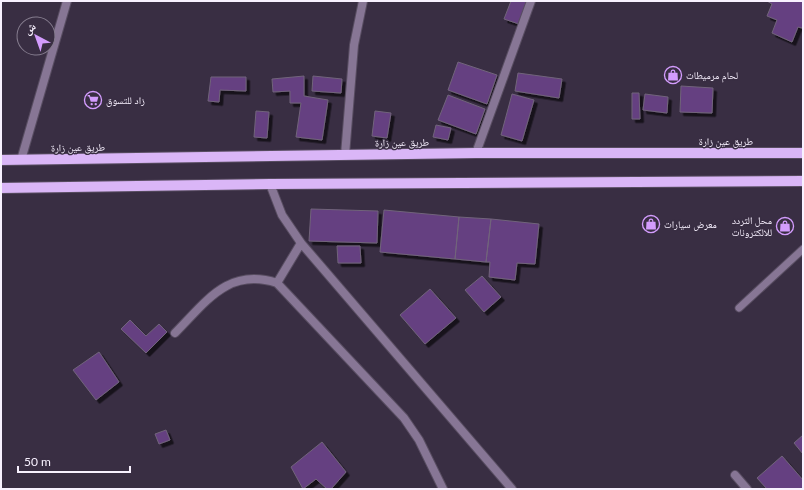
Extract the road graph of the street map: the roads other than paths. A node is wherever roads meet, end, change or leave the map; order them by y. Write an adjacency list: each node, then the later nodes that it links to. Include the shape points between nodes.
1 (67, 1): 8 (street)
2 (363, 1): 6 (street, via 354,45)
3 (531, 1): 4 (street)
4 (476, 153): 5 (main road, طريق عين زارة); 6 (main road, طريق عين زارة)
5 (803, 153)
6 (345, 155): 8 (main road, طريق عين زارة)
7 (1, 160): 8 (main road, طريق عين زارة)
8 (21, 160)
9 (803, 181): 10 (main road)
10 (270, 184): 11 (main road); 12 (street, via 282,215)
11 (1, 188)
12 (301, 243): 14 (street); 19 (street)
13 (803, 250): 15 (lane)
14 (277, 283): 16 (street, via 250,278 224,286); 18 (street, via 404,418)
15 (739, 308)
16 (175, 333)
17 (735, 475): 20 (street)
18 (443, 489)
19 (512, 489)
20 (747, 489)

